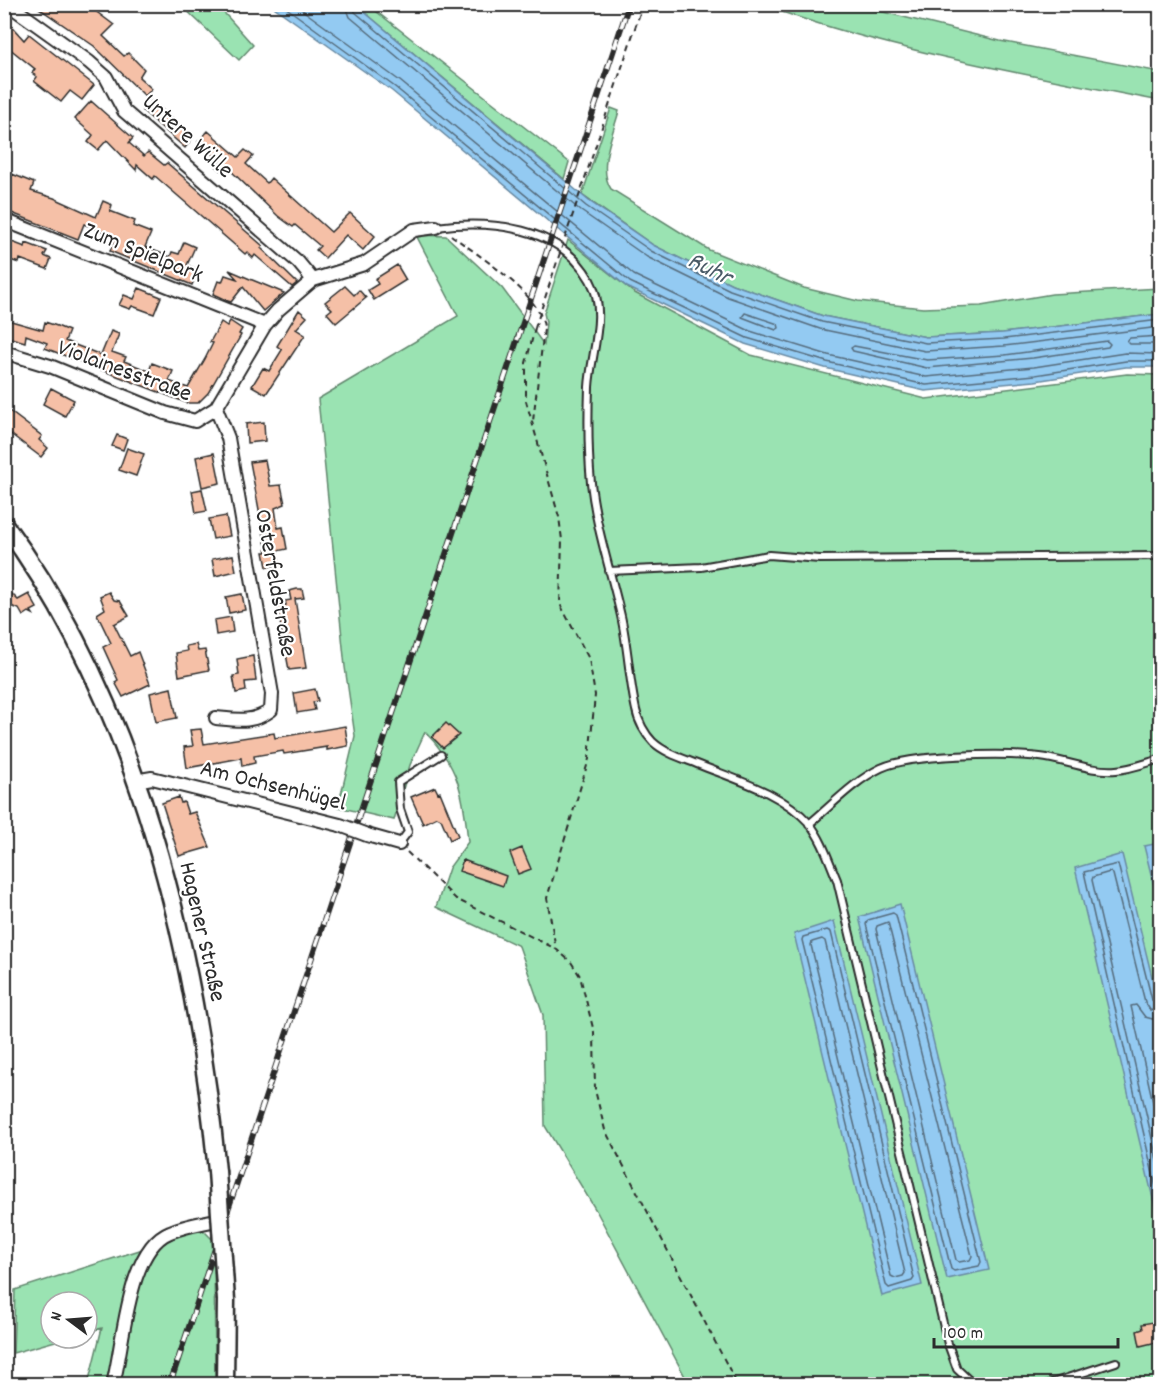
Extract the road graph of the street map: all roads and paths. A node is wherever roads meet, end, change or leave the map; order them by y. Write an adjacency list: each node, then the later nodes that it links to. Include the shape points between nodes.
1 (8, 4): 5 (street, Untere Wülle, via 106,77 124,111 298,262)
2 (643, 4): 9 (path, bridge, via 535,328 524,390)
3 (4, 220): 6 (street, Zum Spielpark)
4 (436, 227): 5 (street, Violainesstraße, via 414,230 364,264); 9 (path, via 499,272 542,317); 12 (lane, via 500,227 535,234 564,250 589,278 598,306 589,387 591,483)
5 (313, 280): 6 (street, Violainesstraße)
6 (265, 325): 8 (street, Violainesstraße)
7 (4, 352): 8 (street, Violainesstraße, via 188,420 201,419)
8 (216, 408): 13 (street, Osterfeldstraße, via 228,438 272,694 271,710 262,716 243,721)
9 (533, 424): 19 (path, via 559,518 560,604 589,659 595,695 589,759 547,898)
10 (4, 524): 16 (main road, Hagener Straße, via 67,624)
11 (1161, 556): 12 (lane, via 820,559 769,555 701,567)
12 (609, 571): 17 (lane, via 621,617 636,711 646,733 678,757 770,794)
13 (216, 718)
14 (441, 755): 18 (lane, via 398,782 400,809 408,832)
15 (1161, 759): 17 (lane, via 1117,770 1021,756 907,760 865,777)
16 (135, 781): 18 (street, Am Ochsenhügel, bridge, via 152,778 340,825); 20 (main road, Hagener Straße, bridge, via 168,886 198,1024 210,1098)
17 (809, 824): 25 (lane, via 837,880 948,1344 957,1369)
18 (399, 844): 19 (path, via 456,899)
19 (556, 949): 24 (path, via 576,970 583,987 594,1032 595,1090 605,1130)
20 (220, 1219): 22 (street, via 169,1232 144,1259 128,1307); 23 (main road, Hagener Straße, bridge, via 226,1299)
21 (1116, 1362): 26 (lane)
22 (113, 1384)
23 (225, 1384)
24 (737, 1384)
25 (973, 1384)
26 (1049, 1384)

